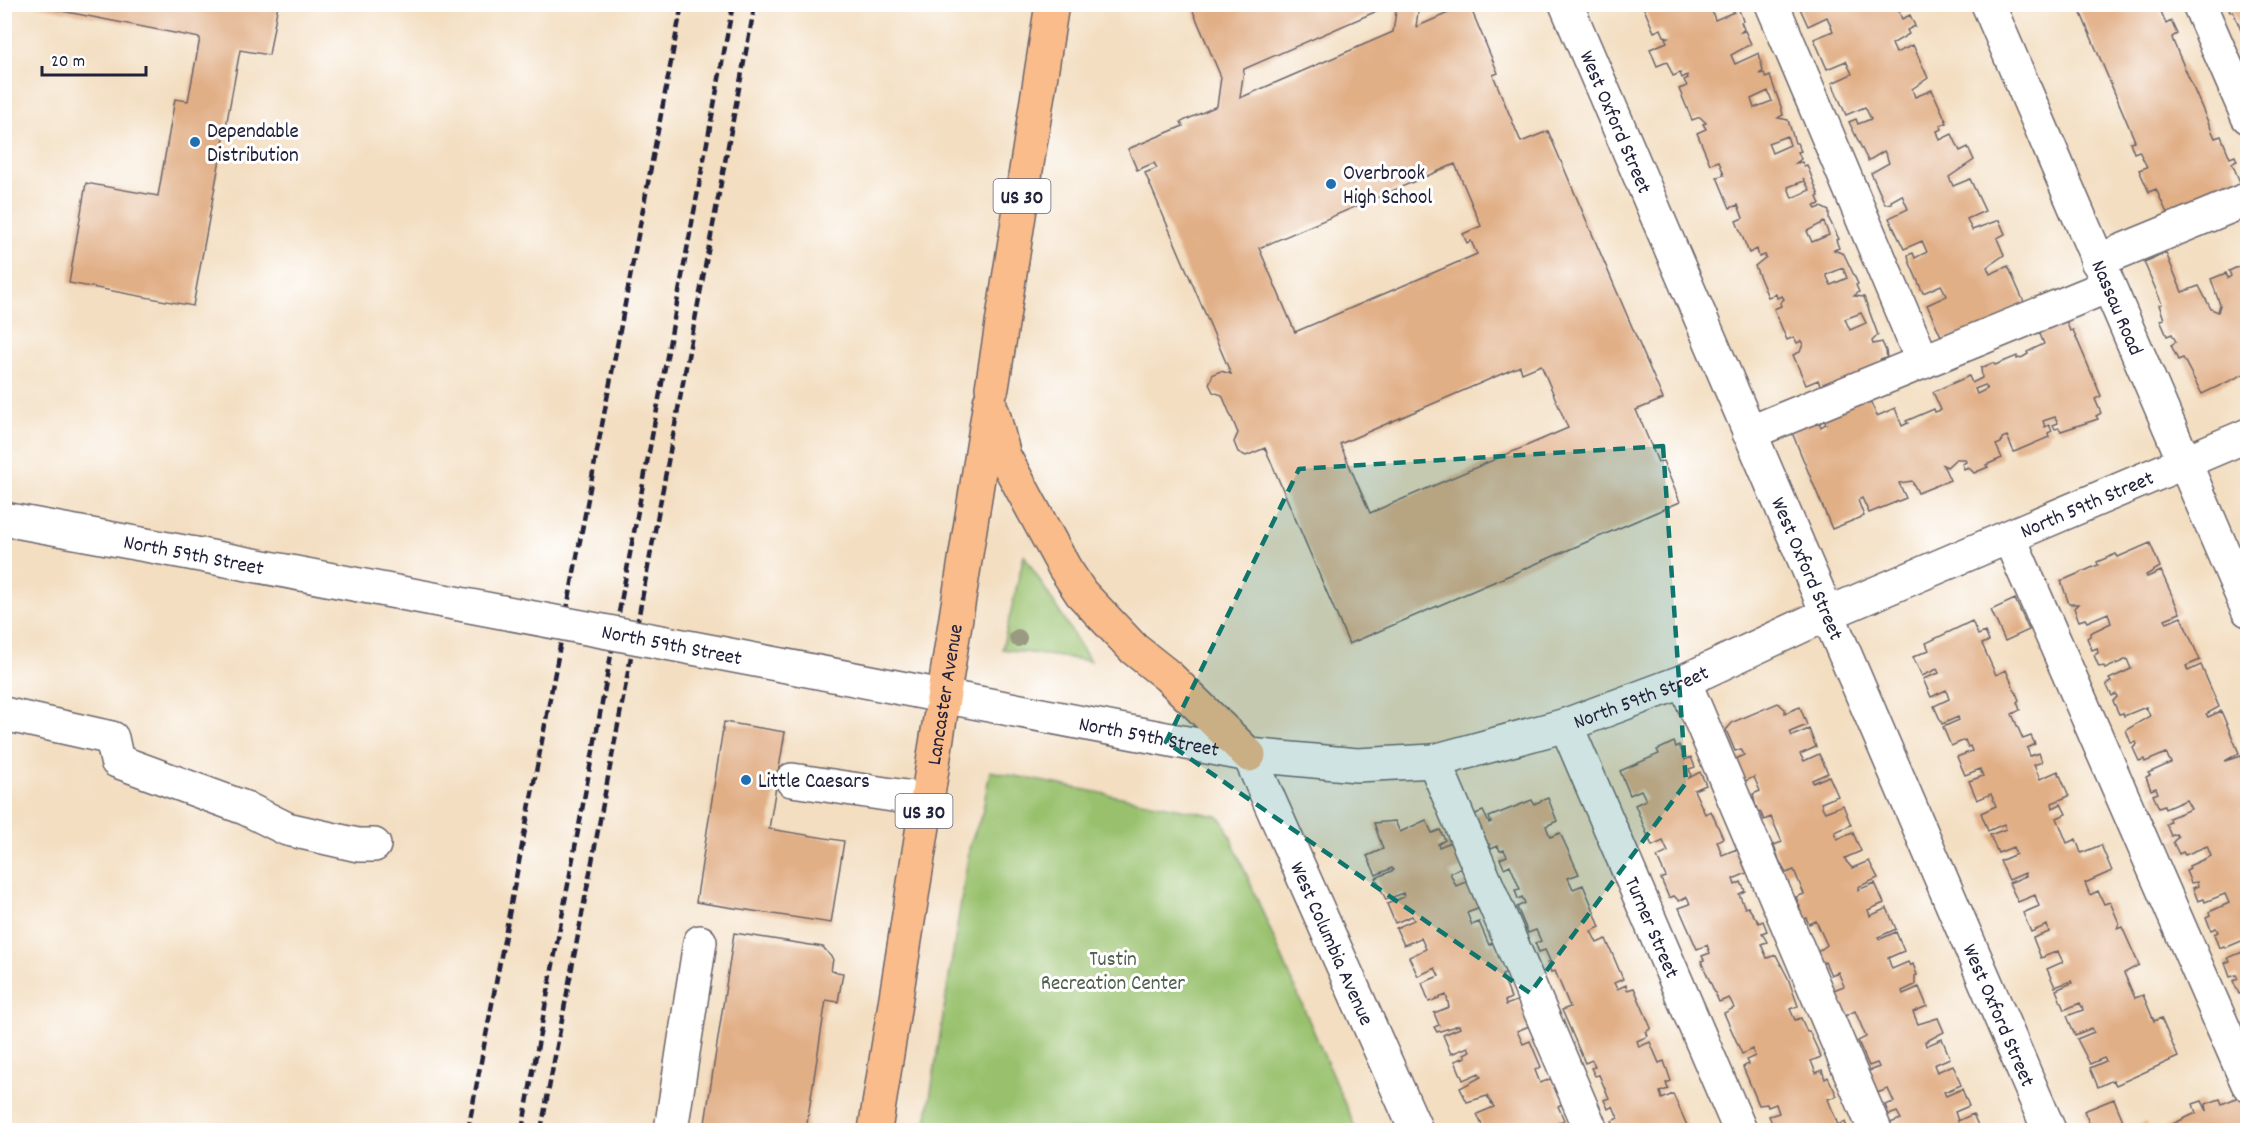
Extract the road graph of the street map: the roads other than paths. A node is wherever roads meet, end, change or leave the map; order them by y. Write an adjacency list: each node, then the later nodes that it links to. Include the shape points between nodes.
1 (1052, 4): 10 (highway, Lancaster Avenue / US 30)
2 (1566, 4): 11 (street, West Oxford Street)
3 (1772, 4): 9 (street)
4 (1988, 4): 8 (street, Nassau Road)
5 (2199, 4): 6 (street)
6 (2247, 117)
7 (2247, 199): 8 (street)
8 (2103, 274): 9 (street); 13 (street, Nassau Road)
9 (1923, 362): 11 (street)
10 (991, 395): 19 (highway, Lancaster Avenue / US 30); 22 (highway, via 1004,456 1082,593 1134,648)
11 (1749, 433): 17 (street, West Oxford Street)
12 (2247, 435): 13 (street, North 59th Street)
13 (2184, 464): 15 (street, North 59th Street); 16 (street, Nassau Road)
14 (4, 519): 19 (street, North 59th Street, bridge)
15 (2009, 537): 17 (street, North 59th Street); 28 (street)
16 (2247, 610)
17 (1827, 614): 18 (street, North 59th Street); 35 (street, West Oxford Street)
18 (1684, 681): 21 (street, North 59th Street); 34 (street)
19 (942, 695): 22 (street, North 59th Street); 25 (highway, Lancaster Avenue / US 30)
20 (4, 714): 26 (street, via 112,738 117,761 245,808 287,829)
21 (1566, 725): 23 (street, North 59th Street); 33 (street, Turner Street)
22 (1250, 755): 23 (street, North 59th Street, via 1357,765); 31 (street, West Columbia Avenue)
23 (1434, 761): 32 (street)
24 (792, 780): 25 (street)
25 (926, 800): 30 (highway, Lancaster Avenue / US 30)
26 (374, 845)
27 (700, 942): 29 (street)
28 (2247, 1084)
29 (671, 1131)
30 (875, 1131)
31 (1416, 1131)
32 (1591, 1131)
33 (1740, 1131)
34 (1875, 1131)
35 (2049, 1131)

